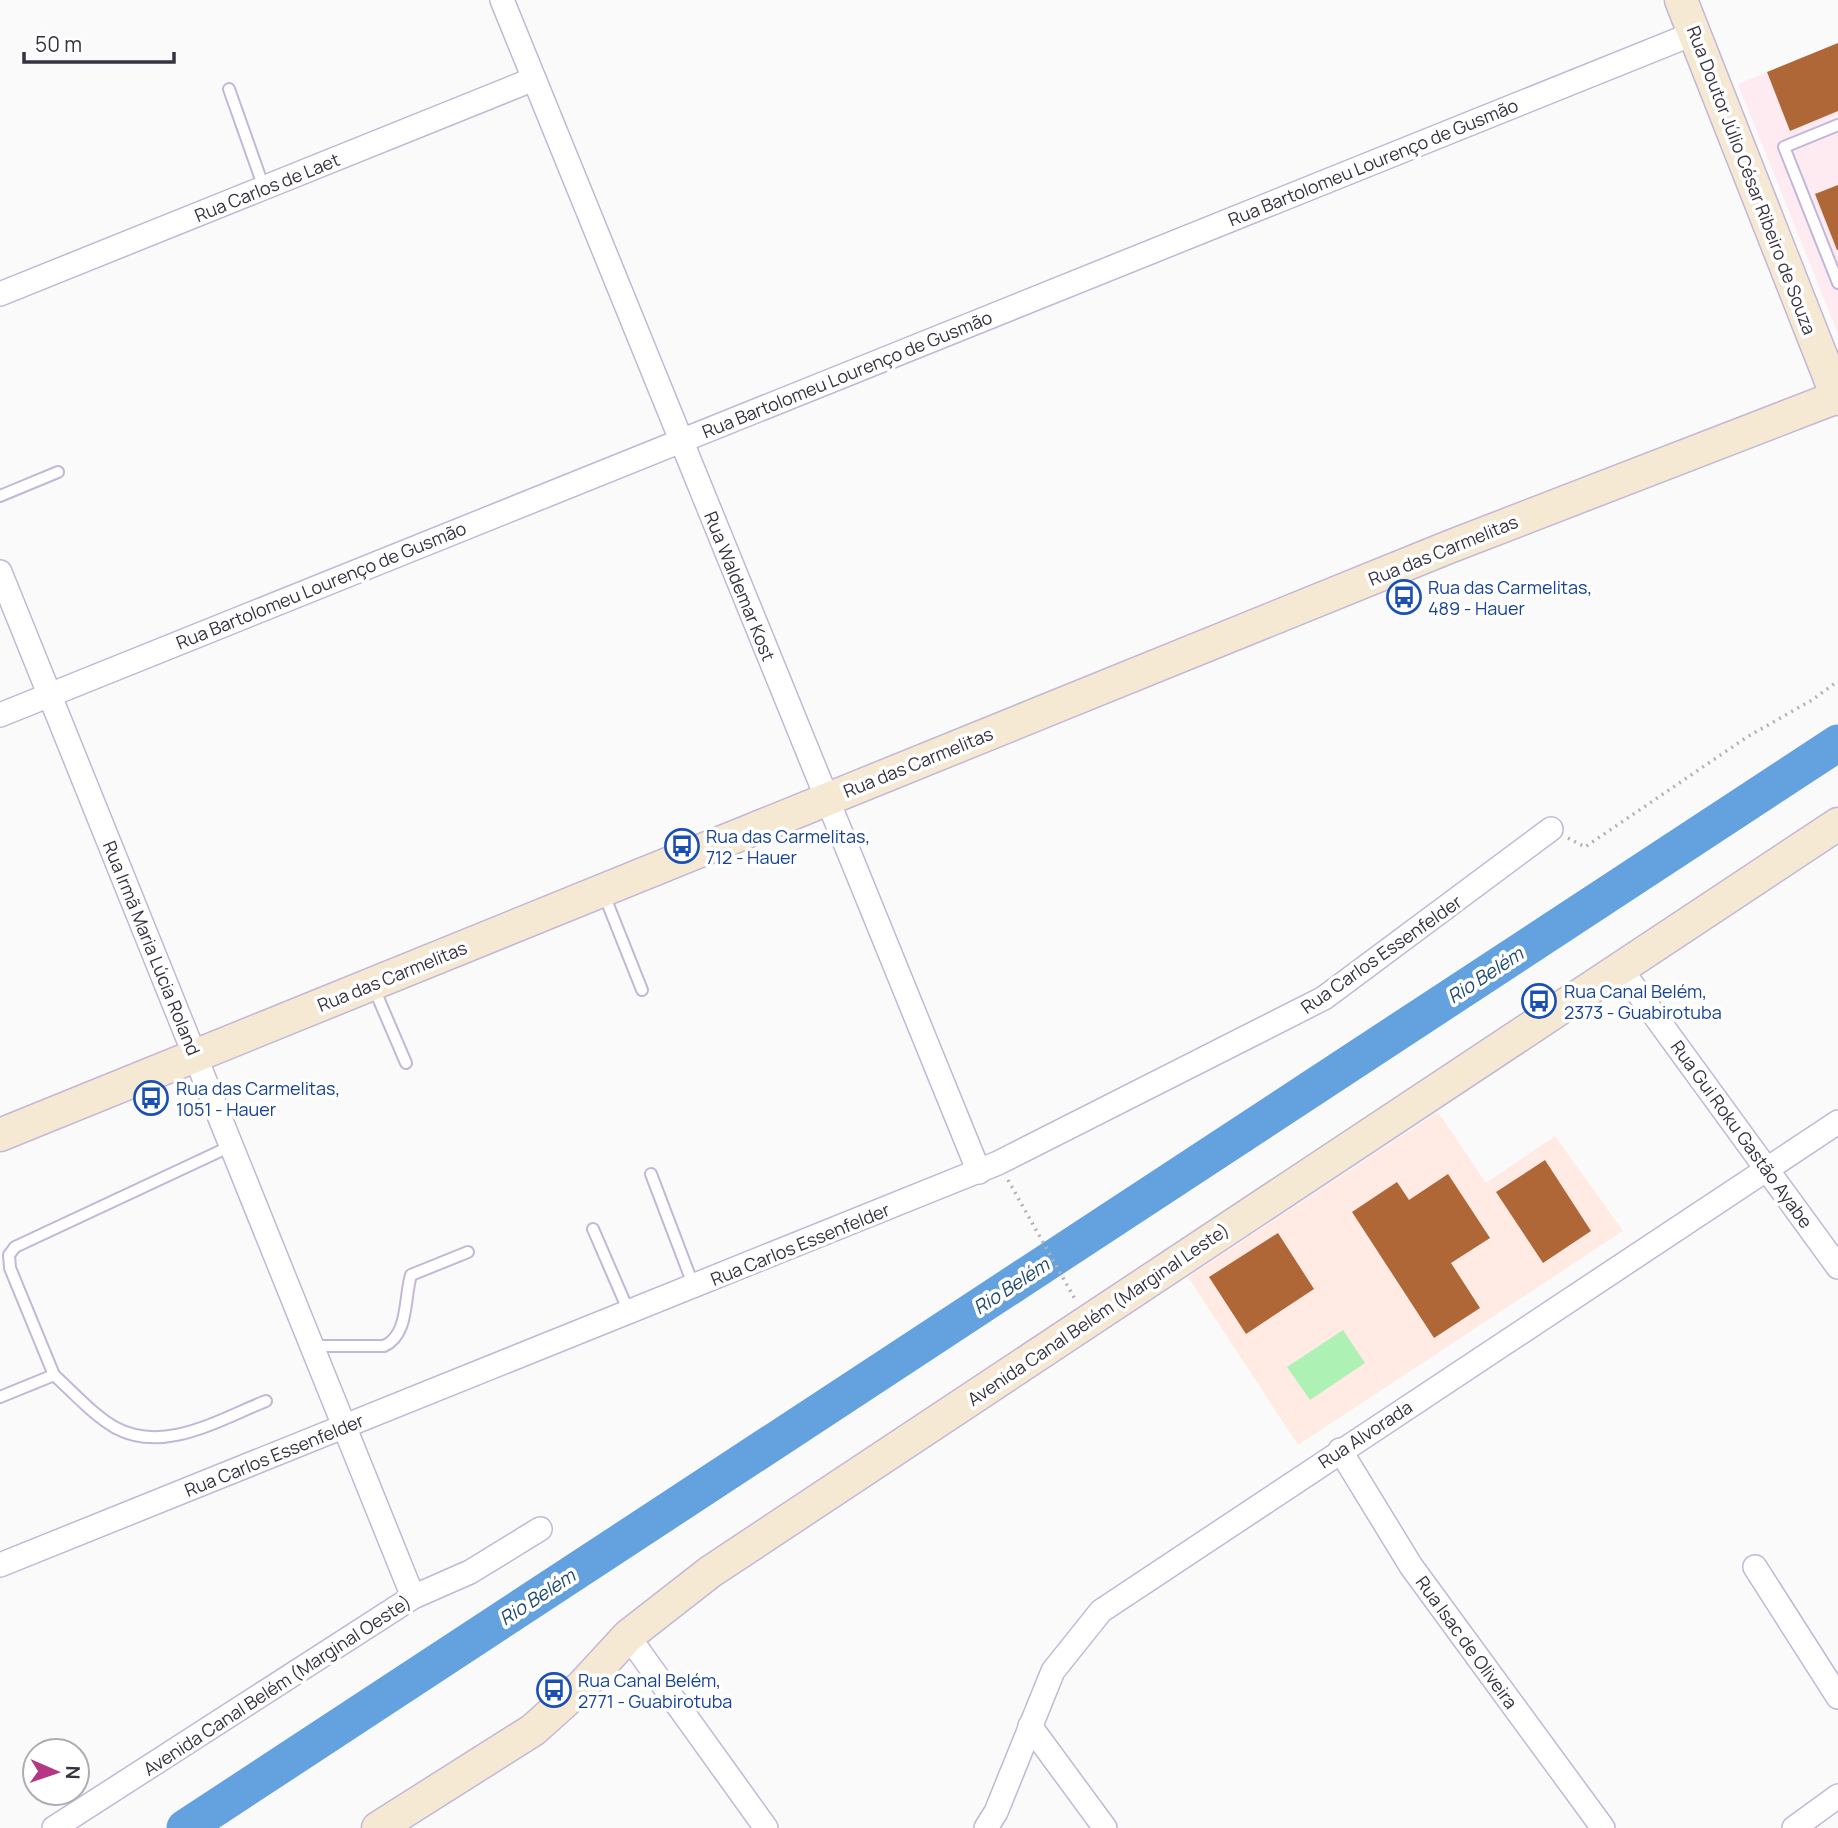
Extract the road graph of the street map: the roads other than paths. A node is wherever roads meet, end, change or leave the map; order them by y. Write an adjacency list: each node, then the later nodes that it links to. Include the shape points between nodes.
1 (502, 0): 4 (street, Rua Waldemar Kost)
2 (1681, 0): 3 (street, Rua Doutor Júlio César Ribeiro de Souza)
3 (1695, 33): 10 (street, Rua Doutor Júlio César Ribeiro de Souza); 11 (street, Rua Bartolomeu Lourenço de Gusmão)
4 (534, 79): 7 (street, Rua Carlos de Laet); 11 (street, Rua Waldemar Kost)
5 (229, 89): 7 (lane)
6 (1838, 125): 8 (lane, via 1784,147)
7 (264, 188): 9 (street, Rua Carlos de Laet)
8 (1838, 283)
9 (0, 294)
10 (1838, 397): 17 (street, Rua das Carmelitas, via 1449,547)
11 (681, 440): 15 (street, Rua Bartolomeu Lourenço de Gusmão); 17 (street, Rua Waldemar Kost)
12 (58, 472): 13 (lane)
13 (0, 496)
14 (0, 572): 15 (street, Rua Irmã Maria Lúcia Roland)
15 (49, 695): 16 (street, Rua Bartolomeu Lourenço de Gusmão); 24 (street, Rua Irmã Maria Lúcia Roland)
16 (0, 715)
17 (827, 799): 20 (street, Rua das Carmelitas); 29 (street, Rua Waldemar Kost)
18 (1838, 824): 21 (street, Avenida Canal Belém (Marginal Leste))
19 (1551, 829): 29 (street, Rua Carlos Essenfelder, via 1324,998)
20 (602, 890): 22 (street, Rua das Carmelitas); 23 (lane)
21 (1620, 968): 30 (street, Rua Gui Roku Gastão Ayabe); 47 (street, Avenida Canal Belém (Marginal Leste), via 721,1564)
22 (372, 984): 24 (street, Rua das Carmelitas); 25 (lane)
23 (642, 990)
24 (195, 1055): 27 (street, Rua das Carmelitas); 28 (street, Rua Irmã Maria Lúcia Roland)
25 (406, 1063)
26 (1838, 1122): 30 (street, Rua Alvorada)
27 (0, 1135)
28 (231, 1146): 37 (street, Rua Irmã Maria Lúcia Roland); 38 (lane, via 15,1247 9,1255 10,1268)
29 (989, 1168): 35 (street, Rua Carlos Essenfelder)
30 (1769, 1168): 34 (street, Rua Gui Roku Gastão Ayabe); 42 (street, Rua Alvorada)
31 (651, 1174): 35 (lane)
32 (593, 1229): 36 (lane)
33 (468, 1252): 37 (lane, via 411,1275 399,1335 391,1343)
34 (1838, 1266)
35 (694, 1287): 36 (street, Rua Carlos Essenfelder)
36 (629, 1312): 41 (street, Rua Carlos Essenfelder)
37 (312, 1346): 41 (street, Rua Irmã Maria Lúcia Roland)
38 (54, 1375): 39 (lane); 40 (lane, via 115,1428 143,1437 175,1437)
39 (0, 1397)
40 (266, 1401)
41 (345, 1427): 44 (street, Rua Carlos Essenfelder); 46 (street, Rua Irmã Maria Lúcia Roland)
42 (1340, 1450): 49 (street, Rua Alvorada, via 1101,1611 1053,1671); 56 (street, Rua Isac de Oliveira, via 1411,1566)
43 (540, 1529): 46 (street, Avenida Canal Belém (Marginal Oeste), via 470,1572)
44 (0, 1565)
45 (1755, 1567): 48 (street)
46 (413, 1597): 51 (street, Avenida Canal Belém (Marginal Oeste))
47 (628, 1636): 52 (street, Avenida Canal Belém (Marginal Leste), via 581,1688 533,1730); 53 (street)
48 (1838, 1697)
49 (1030, 1726): 54 (street, Rua Alvorada); 55 (street)
50 (1838, 1796): 57 (street)
51 (54, 1828)
52 (378, 1828)
53 (766, 1828)
54 (986, 1828)
55 (1105, 1828)
56 (1604, 1828)
57 (1794, 1828)

